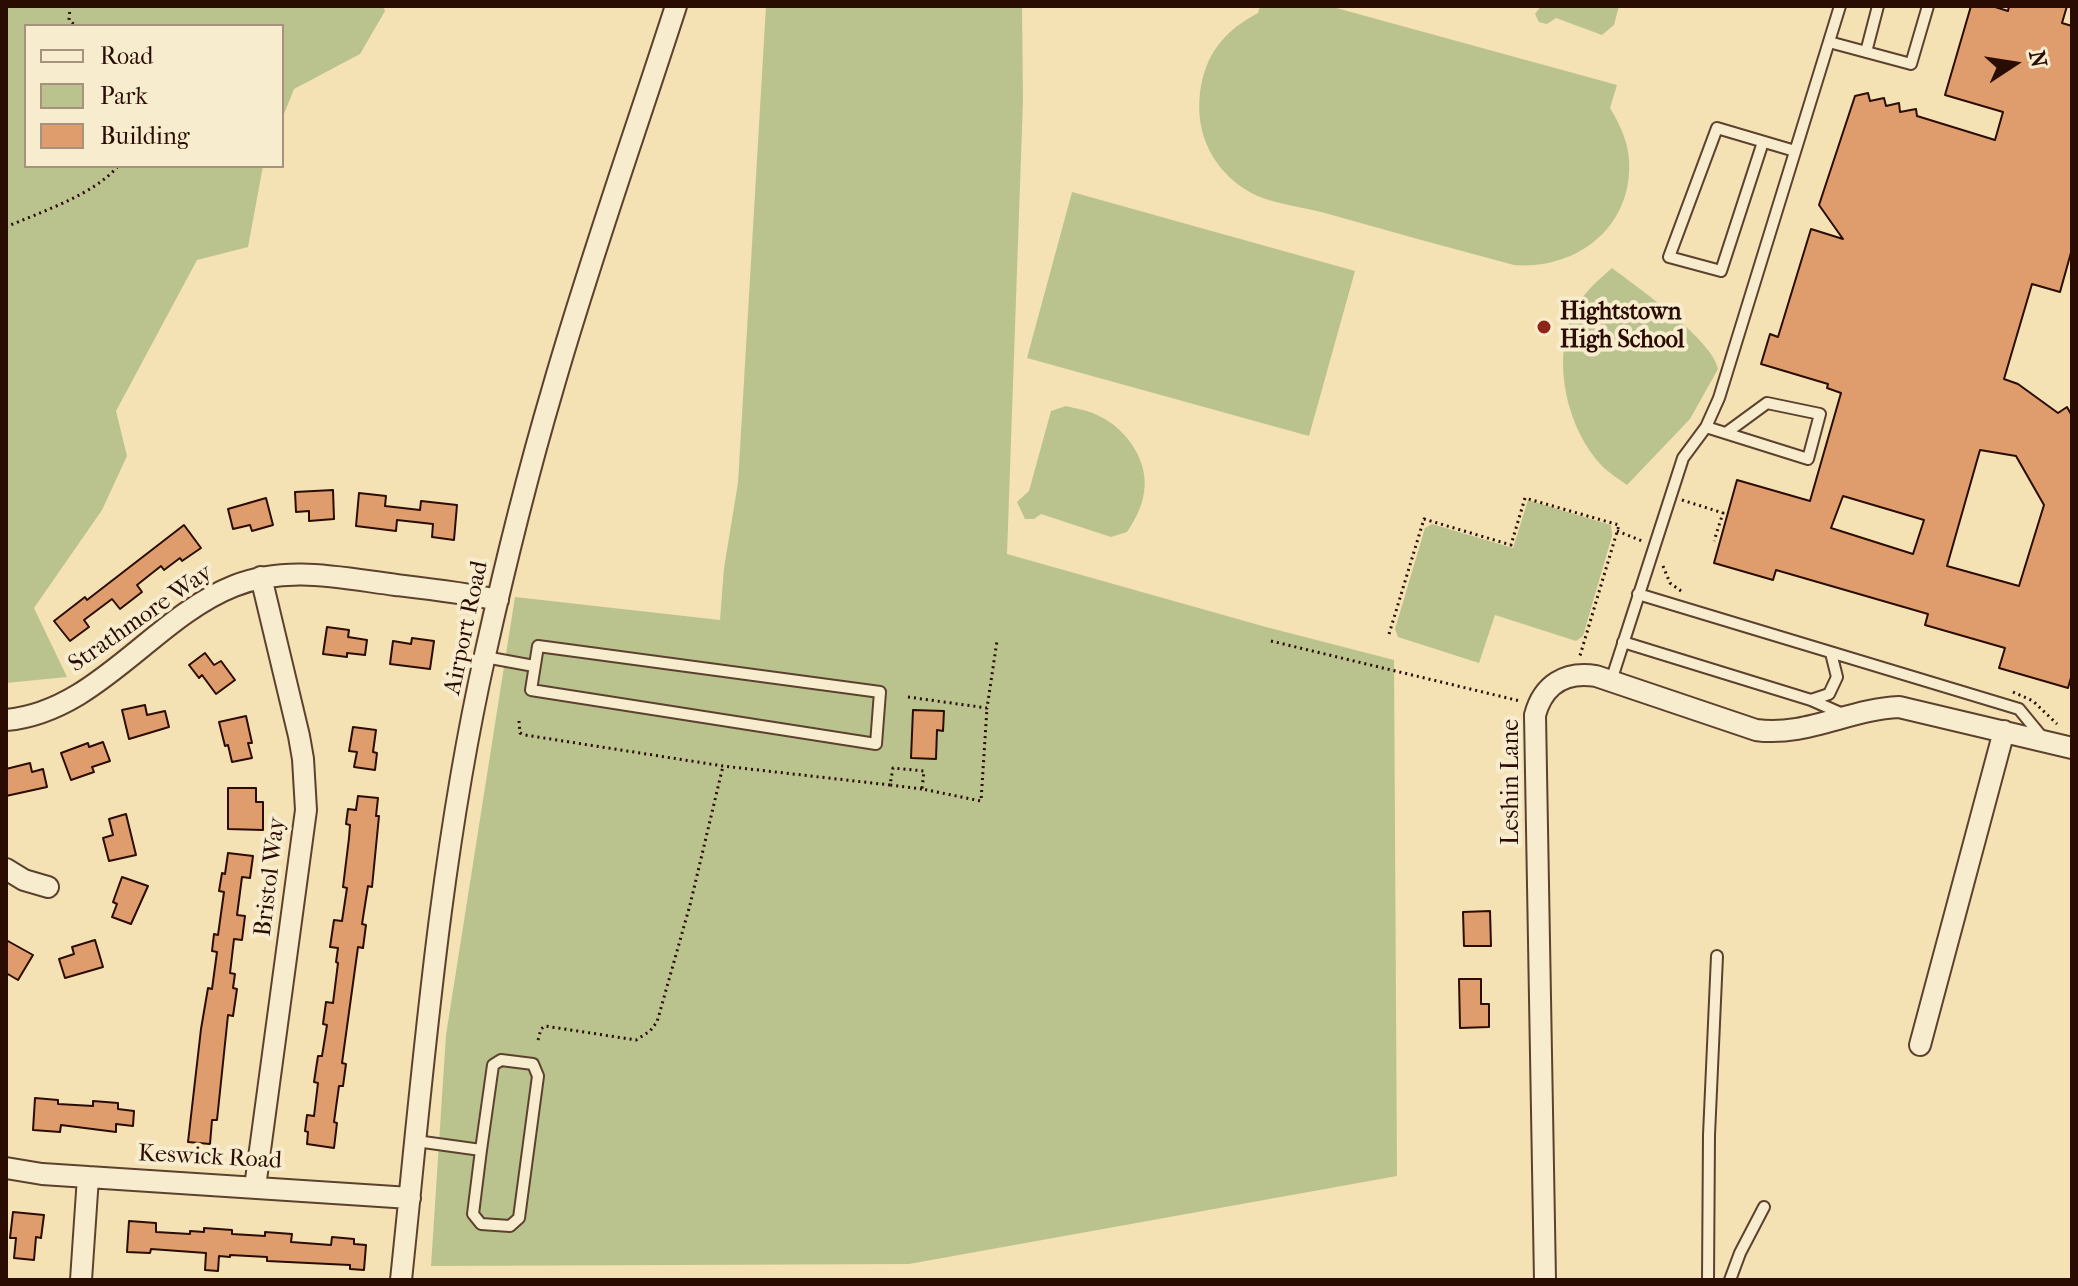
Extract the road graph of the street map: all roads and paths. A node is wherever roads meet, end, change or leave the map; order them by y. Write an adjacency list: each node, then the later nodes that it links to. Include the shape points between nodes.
1 (70, 6): 6 (path)
2 (676, 6): 23 (street, Airport Road, via 554,385)
3 (1840, 6): 7 (lane)
4 (1878, 6): 8 (lane)
5 (1928, 6): 8 (lane, via 1911,64)
6 (74, 24)
7 (1829, 42): 8 (lane); 10 (lane)
8 (1866, 52)
9 (1763, 142): 9 (lane, via 1717,128 1669,257 1721,271); 10 (lane)
10 (1795, 151): 13 (lane)
11 (116, 168): 12 (path, via 90,189)
12 (6, 227)
13 (1706, 427): 14 (lane); 21 (lane, via 1683,458)
14 (1726, 433): 14 (lane, via 1808,459 1820,414 1767,403)
15 (1680, 500): 18 (path, via 1723,513)
16 (1617, 531): 17 (path); 24 (path, via 1619,525 1525,498 1511,545 1424,519); 30 (path)
17 (1642, 541)
18 (1714, 541)
19 (1661, 560): 22 (path, via 1670,583)
20 (261, 577): 23 (street, Strathmore Way, via 304,573); 39 (street, Strathmore Way, via 197,606 72,699); 56 (street, Bristol Way, via 303,759 306,810)
21 (1638, 594): 27 (lane); 28 (lane)
22 (1684, 594)
23 (498, 600): 29 (street, Airport Road)
24 (1389, 634)
25 (997, 641): 37 (path)
26 (1271, 641): 36 (path)
27 (1623, 642): 32 (lane); 35 (lane)
28 (1831, 653): 35 (lane, via 1837,677 1829,694); 43 (lane, via 2019,709)
29 (485, 657): 31 (lane); 52 (street, Airport Road, via 441,909)
30 (1579, 659)
31 (534, 666): 31 (lane, via 538,646 880,692 876,744 531,690)
32 (1611, 681): 38 (street, Leshin Lane, via 1776,733); 61 (street, Leshin Lane, via 1568,676 1545,692 1535,715)
33 (2007, 690): 42 (path, via 2033,701)
34 (908, 697): 37 (path)
35 (1811, 700): 38 (lane)
36 (1525, 702)
37 (987, 708): 46 (path, via 981,801)
38 (1846, 716): 41 (street, Leshin Lane, via 1899,707)
39 (6, 720)
40 (519, 721): 44 (path, via 525,735)
41 (2004, 731): 43 (street, Leshin Lane); 51 (street)
42 (2068, 739): 43 (street, Leshin Lane)
43 (2046, 742)
44 (723, 766): 45 (path); 50 (path, via 657,1022 636,1040 545,1026)
45 (890, 785): 46 (path); 46 (path, via 893,768 924,771)
46 (922, 789)
47 (6, 869): 48 (street)
48 (48, 887)
49 (1717, 956): 62 (lane)
50 (538, 1040)
51 (1920, 1045)
52 (416, 1141): 53 (lane); 57 (street, Airport Road)
53 (481, 1150): 53 (lane, via 493,1065 501,1060 533,1064 538,1076 519,1218 510,1226 481,1224 473,1214)
54 (6, 1168): 55 (street, Keswick Road)
55 (88, 1177): 56 (street, Keswick Road); 59 (street)
56 (255, 1187): 57 (street, Keswick Road)
57 (410, 1198): 60 (street, Airport Road)
58 (1764, 1207): 63 (lane)
59 (81, 1280)
60 (401, 1280)
61 (1545, 1280)
62 (1708, 1280)
63 (1730, 1280)

